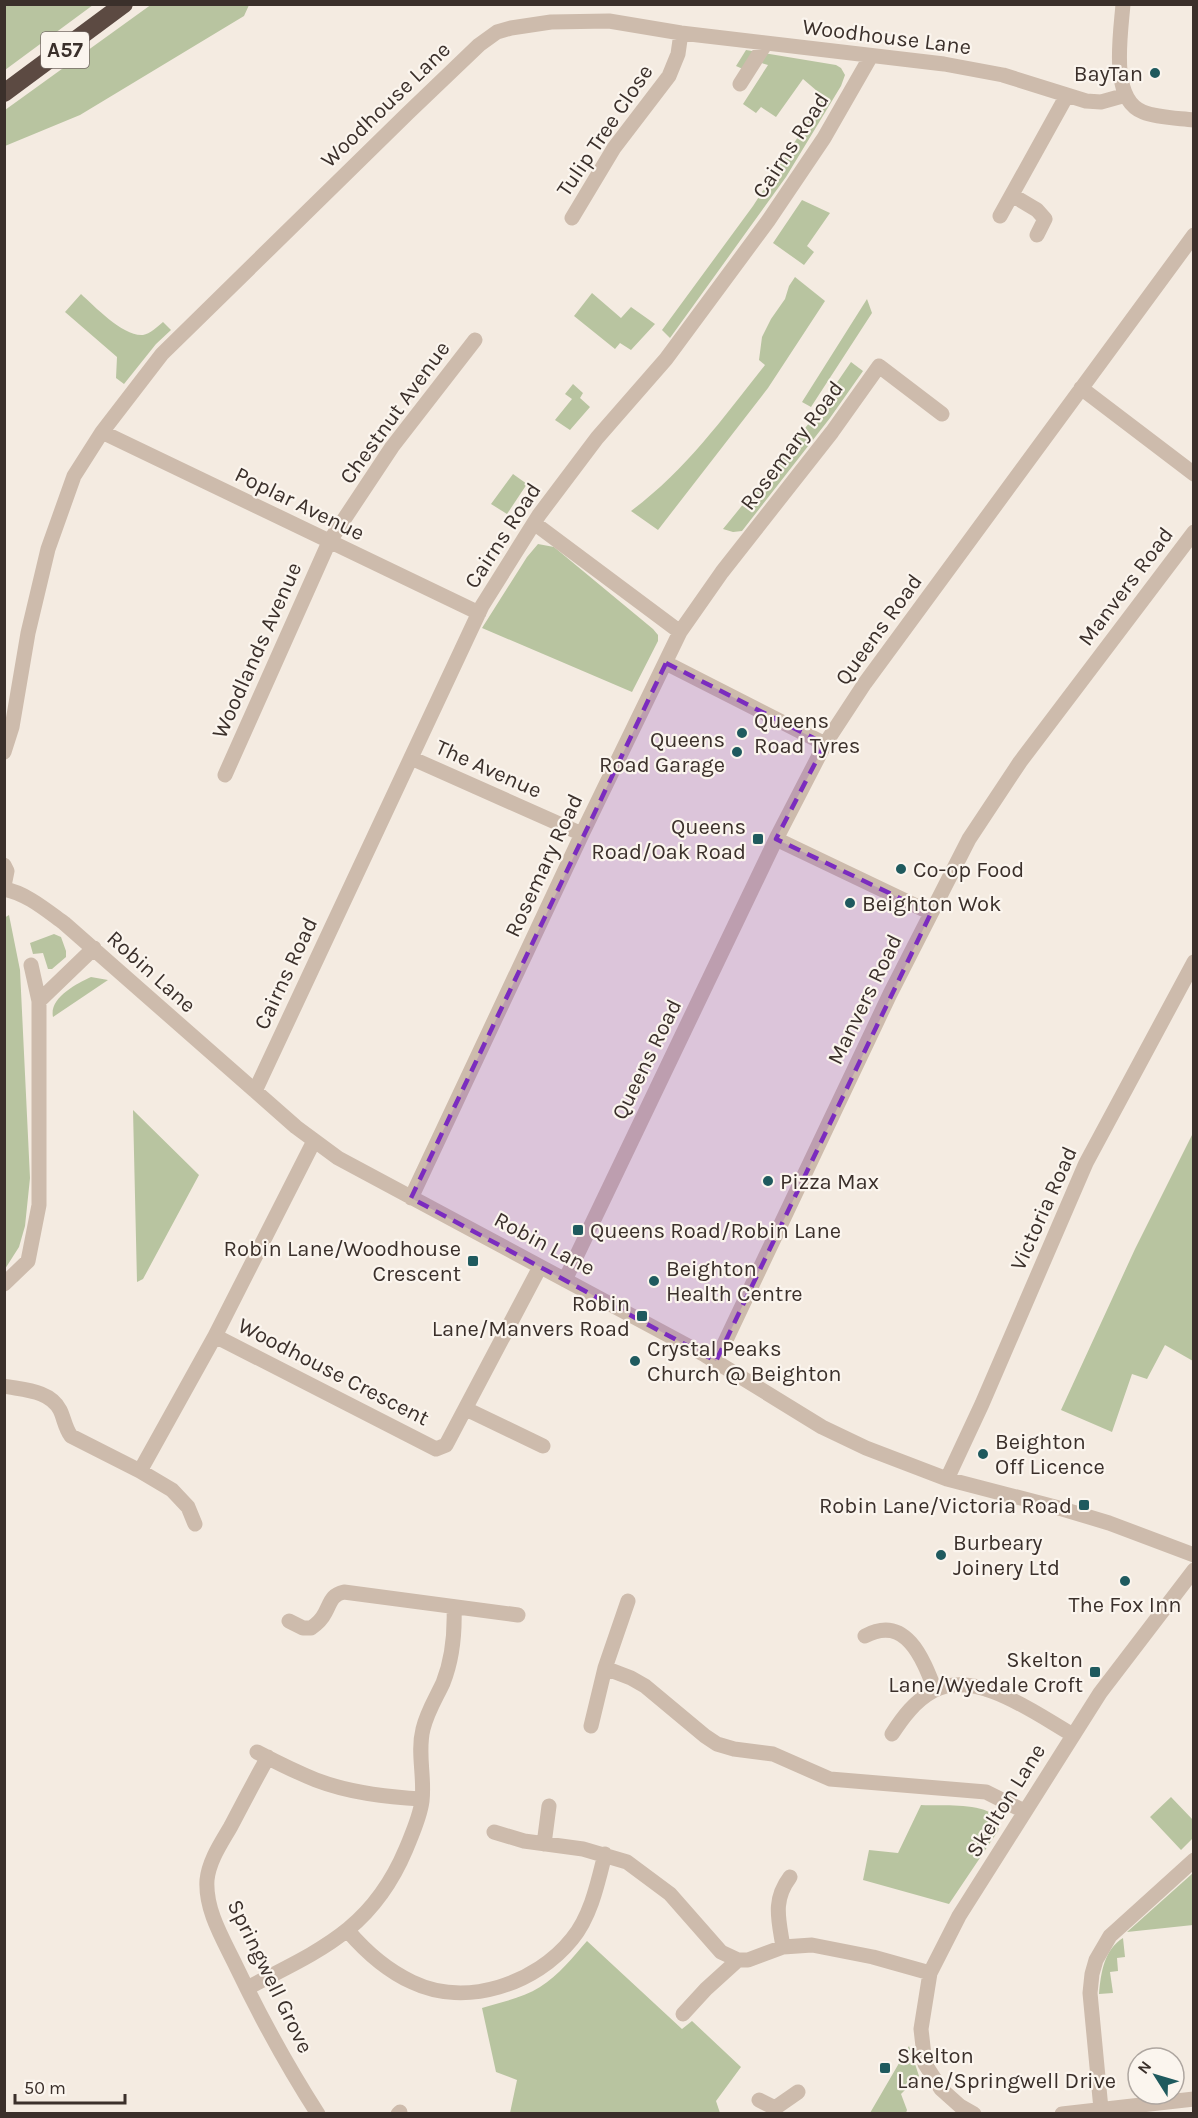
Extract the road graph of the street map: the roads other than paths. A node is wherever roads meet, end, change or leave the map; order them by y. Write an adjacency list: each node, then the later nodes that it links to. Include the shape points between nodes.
1 (124, 4): 7 (highway, A57)
2 (1123, 4): 8 (street, via 1120,66)
3 (681, 33): 4 (street, Woodhouse Lane); 13 (street, Tulip Tree Close, via 675,66 664,86 614,148); 19 (street, Woodhouse Lane, via 609,21 551,22 497,32 408,113 162,354)
4 (766, 43): 5 (street, Woodhouse Lane); 6 (street)
5 (871, 56): 9 (street, Woodhouse Lane, via 1003,75); 21 (street, Cairns Road, via 824,138 768,221 666,359 604,430)
6 (740, 84)
7 (4, 93)
8 (1126, 95): 9 (street, Woodhouse Lane, via 1094,102); 10 (street, via 1142,112)
9 (1066, 97): 11 (street)
10 (1194, 120)
11 (1012, 195): 12 (street); 14 (street, via 1045,219)
12 (1000, 216)
13 (572, 218)
14 (1037, 235)
15 (1194, 235): 17 (street, Queens Road)
16 (475, 340): 23 (street, Chestnut Avenue, via 392,447)
17 (1081, 388): 20 (street); 27 (street, Queens Road, via 865,682)
18 (942, 414): 25 (street, Rosemary Road, via 879,366)
19 (102, 432): 23 (street, Poplar Avenue); 28 (street, Woodhouse Lane, via 74,476 48,549)
20 (1194, 474)
21 (534, 523): 24 (street, Cairns Road); 25 (street)
22 (1194, 532): 35 (street, Manvers Road, via 1020,762 969,839)
23 (329, 542): 24 (street, Poplar Avenue); 30 (street, Woodlands Avenue)
24 (478, 613): 29 (street, Cairns Road)
25 (680, 633): 26 (street, Rosemary Road)
26 (666, 663): 27 (street); 31 (street, Rosemary Road)
27 (825, 744): 32 (street, Queens Road)
28 (4, 752)
29 (411, 758): 31 (street, The Avenue); 40 (street, Cairns Road)
30 (225, 775)
31 (582, 834): 42 (street, Rosemary Road)
32 (776, 839): 35 (street); 44 (street, Queens Road)
33 (4, 865): 34 (street)
34 (4, 888): 36 (street, Robin Lane, via 44,908)
35 (931, 914): 47 (street, Manvers Road)
36 (94, 948): 39 (street); 40 (street, Robin Lane)
37 (1194, 962): 52 (street, Victoria Road, via 1086,1163)
38 (31, 965): 39 (street)
39 (39, 1001): 45 (street, via 39,1205 28,1261)
40 (255, 1091): 41 (street, Robin Lane)
41 (314, 1141): 42 (street, Robin Lane); 46 (street)
42 (411, 1198): 43 (street, Robin Lane)
43 (540, 1267): 44 (street, Robin Lane); 49 (street, Woodhouse Crescent)
44 (565, 1280): 47 (street, Robin Lane)
45 (4, 1284)
46 (215, 1336): 49 (street, Woodhouse Crescent, via 436,1449 446,1445); 51 (street)
47 (716, 1361): 52 (street, Robin Lane, via 822,1427)
48 (4, 1386): 51 (street, via 49,1398 60,1411 71,1436)
49 (466, 1409): 50 (street)
50 (543, 1446)
51 (140, 1471): 53 (street, via 181,1498)
52 (946, 1479): 54 (street, Robin Lane, via 1109,1523)
53 (195, 1524)
54 (1194, 1555)
55 (1194, 1570): 65 (street, Skelton Lane, via 1100,1693)
56 (628, 1601): 61 (street)
57 (454, 1607): 58 (street); 59 (street, via 344,1592 330,1600 325,1614 311,1628); 66 (street, via 452,1655 423,1728)
58 (518, 1615)
59 (289, 1621)
60 (865, 1636): 62 (street, via 888,1630 904,1636 916,1648)
61 (605, 1668): 63 (street); 68 (street, via 645,1686 717,1744 773,1754 830,1779 986,1791)
62 (935, 1690): 64 (street, via 916,1704); 65 (street, via 972,1685 993,1691)
63 (591, 1726)
64 (892, 1734)
65 (1073, 1735): 68 (street, Skelton Lane)
66 (422, 1799): 74 (street, via 398,1869 385,1891); 78 (street, Springwell Grove, via 378,1796 344,1788 316,1780 262,1754 207,1878 211,1908)
67 (549, 1806): 70 (street)
68 (1024, 1811): 77 (street, Skelton Lane, via 959,1916)
69 (494, 1832): 70 (street)
70 (544, 1844): 71 (street)
71 (606, 1854): 74 (street, via 585,1917 573,1938 538,1970 496,1989 451,1992 412,1983 372,1956); 76 (street, via 647,1876 676,1901 721,1952)
72 (1194, 1860): 83 (street, via 1110,1936 1096,1960 1090,1993)
73 (790, 1877): 75 (street, via 777,1904)
74 (348, 1931): 78 (street)
75 (783, 1947): 76 (street); 77 (street, via 826,1946)
76 (738, 1960): 79 (street)
77 (930, 1973): 86 (street, Skelton Lane, via 921,2029 924,2064 933,2080)
78 (247, 1988): 85 (street, Springwell Grove)
79 (683, 2014)
80 (798, 2092): 84 (street)
81 (1194, 2099): 83 (street)
82 (759, 2100): 84 (street)
83 (1101, 2109): 87 (street)
84 (774, 2111)
85 (318, 2114)
86 (974, 2114)
87 (1062, 2114)

